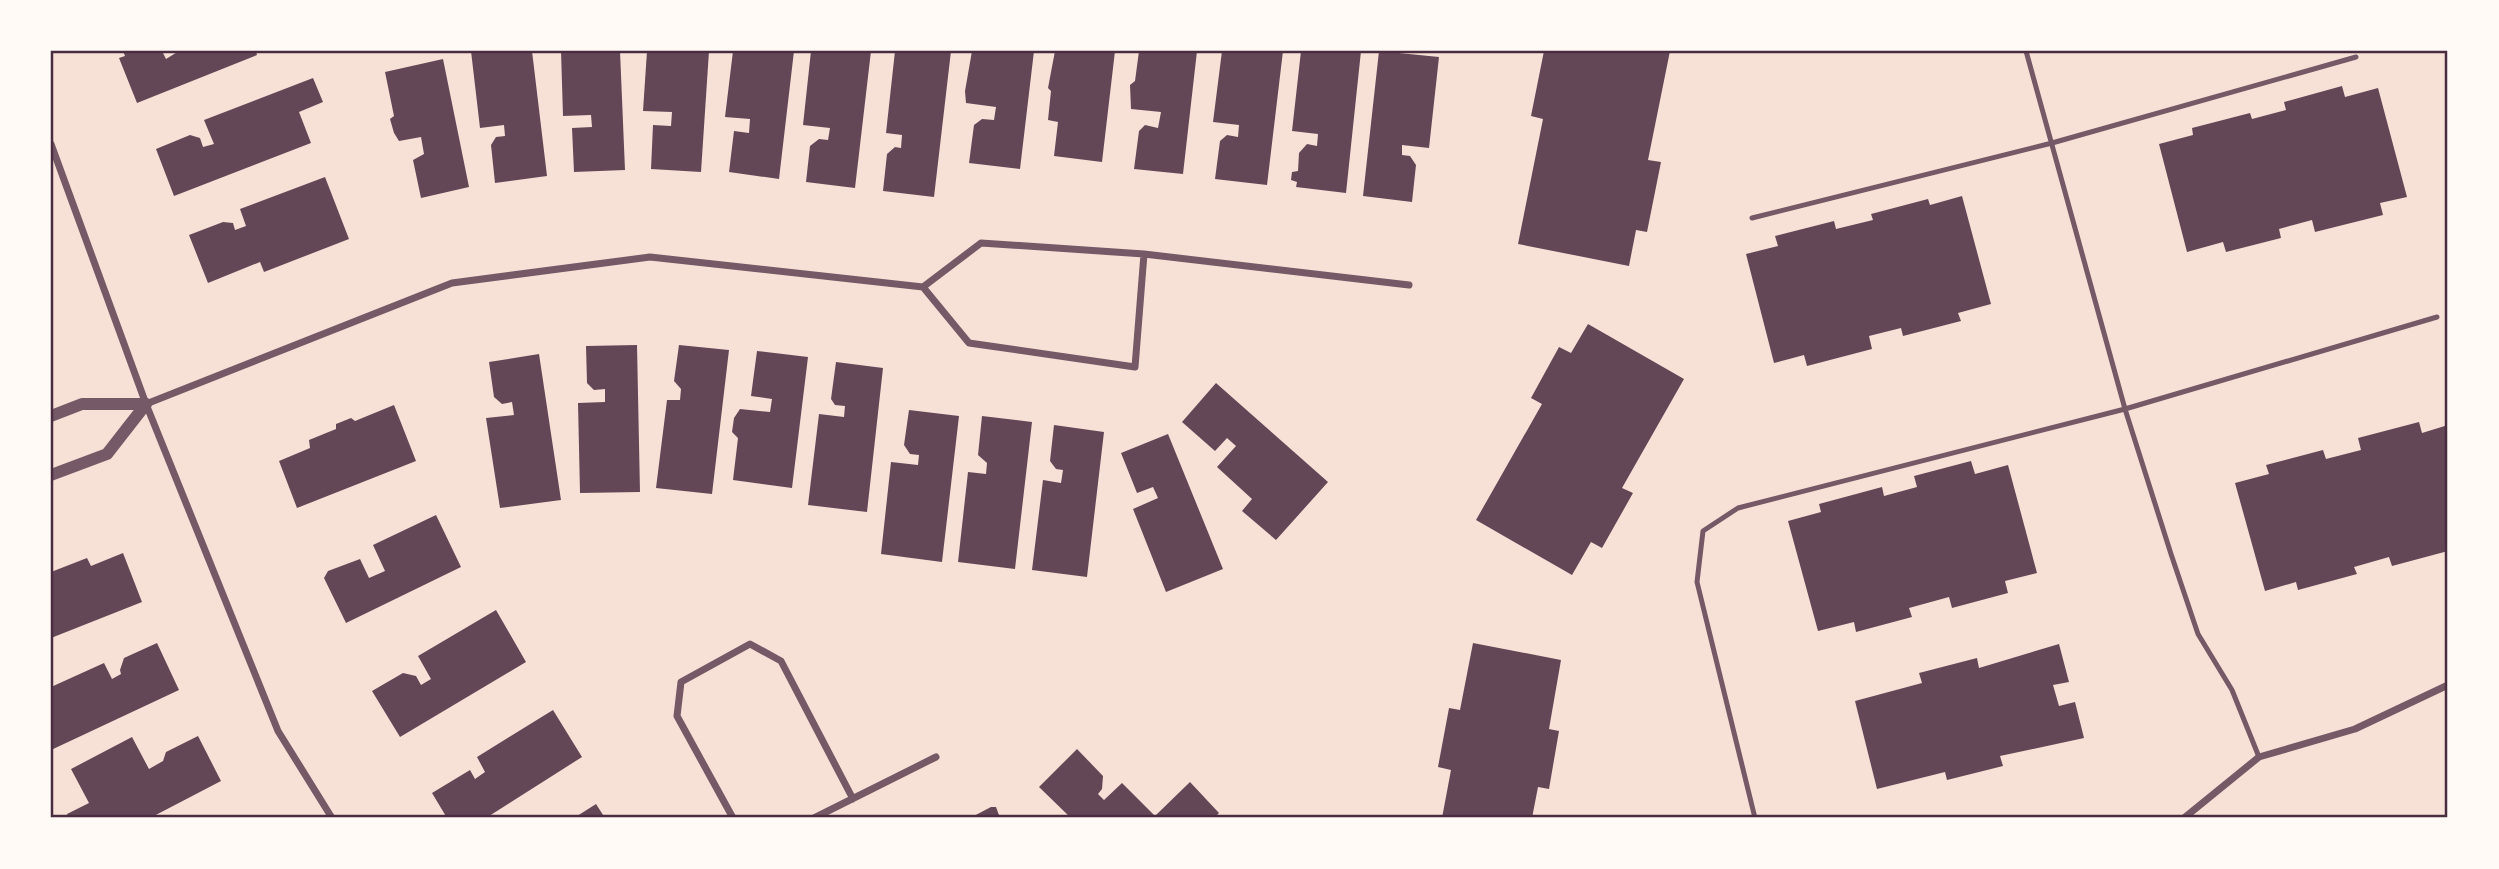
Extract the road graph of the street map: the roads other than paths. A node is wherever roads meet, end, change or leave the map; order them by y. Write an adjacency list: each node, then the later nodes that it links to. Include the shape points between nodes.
1 (2026, 51): 3 (lane)
2 (2356, 57): 3 (lane)
3 (2052, 143): 5 (lane); 11 (lane)
4 (51, 144): 10 (street)
5 (1752, 218)
6 (1144, 254): 7 (street); 8 (street, via 981,243); 8 (street, via 1135,367 969,342)
7 (1409, 285)
8 (923, 287): 10 (street, via 650,257 452,283)
9 (2437, 317): 11 (lane)
10 (146, 404): 12 (street, via 82,404); 13 (street, via 107,454); 18 (street, via 278,731)
11 (2125, 409): 16 (lane, via 2198,634 2232,690); 21 (lane, via 1738,508 1703,531 1697,582)
12 (51, 416)
13 (51, 475)
14 (2448, 685): 16 (street, via 2355,729)
15 (936, 757): 17 (street)
16 (2259, 757): 22 (street)
17 (853, 799): 19 (street, via 781,661 750,644 681,682 677,716); 20 (street)
18 (332, 818)
19 (733, 818)
20 (814, 818)
21 (1755, 818)
22 (2184, 818)

